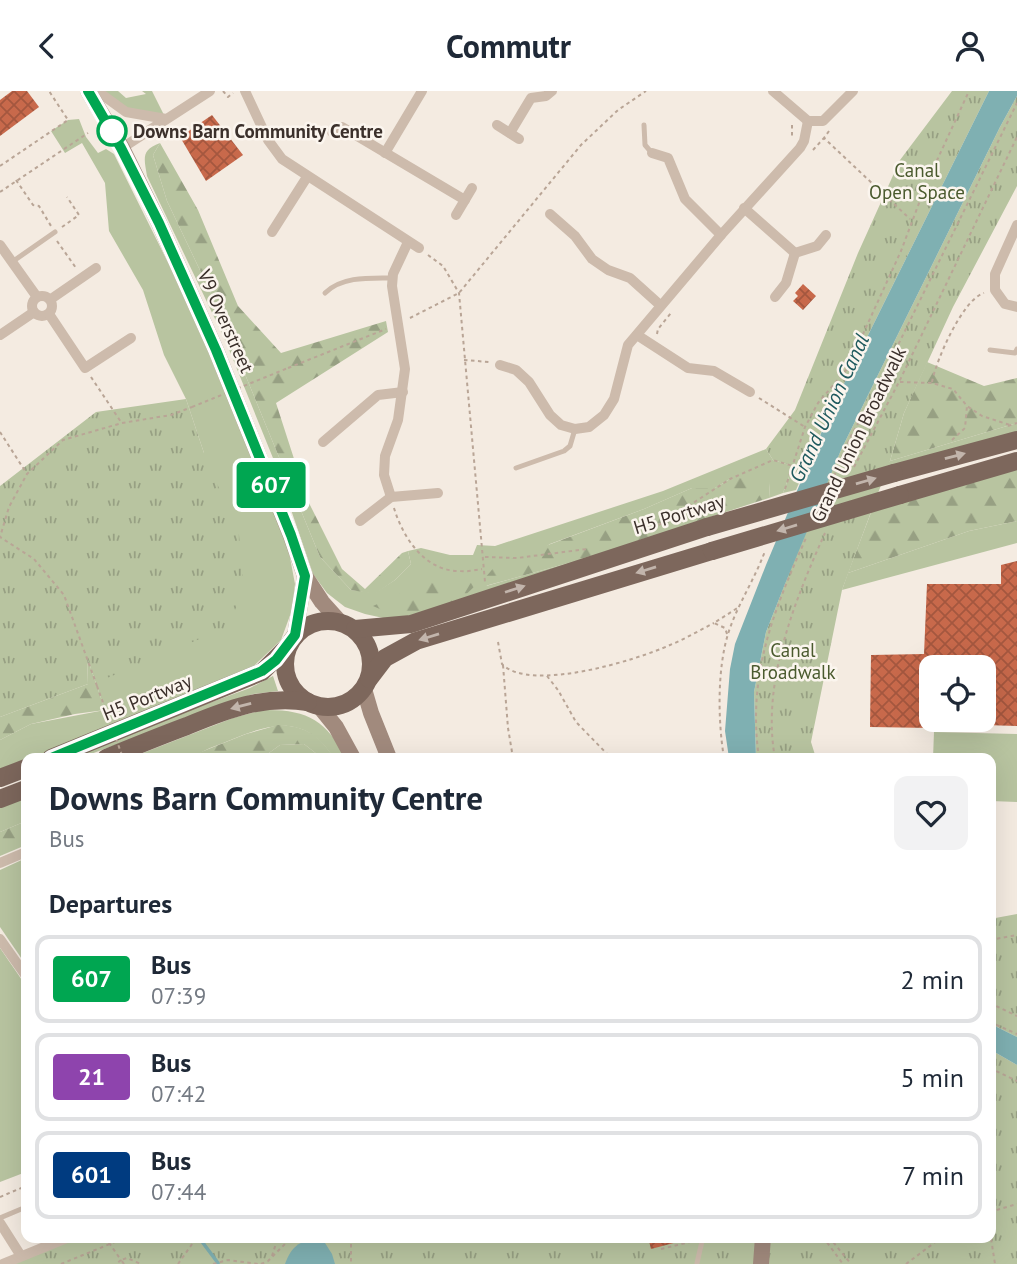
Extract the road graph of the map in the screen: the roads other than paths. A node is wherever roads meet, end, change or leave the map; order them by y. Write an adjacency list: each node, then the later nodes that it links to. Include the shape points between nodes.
1 (88, 91): 16 (street, V9 Overstreet)
2 (97, 91): 11 (street, via 126,112)
3 (210, 91): 11 (street)
4 (245, 91): 19 (street, via 268,140 282,159)
5 (407, 91): 9 (street)
6 (552, 91): 10 (street, via 546,96)
7 (773, 91): 12 (street)
8 (853, 91): 12 (street, via 823,121)
9 (420, 95): 17 (street)
10 (527, 95): 13 (street, via 515,136)
11 (166, 120): 16 (street)
12 (808, 121): 22 (street, via 800,148)
13 (497, 125)
14 (644, 125): 18 (lane, via 645,145)
15 (332, 132): 17 (street, via 342,127)
16 (121, 148): 62 (street, V9 Overstreet, via 216,350)
17 (385, 153): 21 (street)
18 (652, 153): 28 (street, via 668,158 685,199)
19 (307, 177): 26 (street); 30 (street)
20 (472, 188): 21 (street)
21 (465, 200): 24 (street)
22 (744, 208): 28 (street); 34 (street)
23 (550, 214): 42 (street, via 592,259 630,278)
24 (456, 215)
25 (1017, 225): 32 (street)
26 (272, 232)
27 (53, 233): 35 (lane)
28 (721, 235): 42 (street)
29 (827, 235): 34 (street, via 817,246)
30 (408, 241): 33 (street); 37 (street)
31 (0, 245): 35 (street)
32 (1013, 247): 43 (street, via 995,274 995,290 1004,304)
33 (419, 248)
34 (795, 253): 40 (street, via 786,282)
35 (12, 262): 39 (street)
36 (96, 268): 41 (street)
37 (393, 278): 38 (lane, via 342,281); 52 (street, via 405,369)
38 (325, 293)
39 (37, 297): 41 (street); 44 (street)
40 (775, 297)
41 (51, 299): 45 (street)
42 (660, 305): 47 (street)
43 (1017, 307)
44 (34, 312): 45 (street); 46 (street)
45 (49, 314): 48 (street, via 85,368)
46 (0, 335)
47 (637, 335): 53 (street, via 688,368 714,371); 54 (street, via 624,356 614,399 604,415)
48 (131, 338)
49 (1017, 349): 50 (lane, via 1015,353)
50 (990, 350)
51 (500, 365): 54 (street, via 516,370 550,415)
52 (403, 392): 56 (street, via 378,395); 60 (street, via 385,456 384,475)
53 (750, 392)
54 (575, 429): 58 (lane, via 564,451)
55 (1014, 432): 63 (main road, H5 Portway, one-way to 55, bridge, via 411,624)
56 (323, 442)
57 (1017, 461): 65 (main road, one-way to 65, bridge, via 416,641 385,658)
58 (516, 468)
59 (438, 493): 60 (street)
60 (391, 497): 61 (street)
61 (360, 521)
62 (305, 576): 63 (street, V9 Overstreet, via 322,602); 64 (street, V9 Overstreet)
63 (347, 625): 64 (main road, via 316,622); 65 (main road, via 370,651)
64 (292, 640): 66 (main road, via 285,671 298,694); 67 (main road, H5 Portway, via 262,671)
65 (367, 684): 66 (main road, via 344,704); 70 (street, via 371,713)
66 (314, 704): 68 (main road, one-way to 68, via 289,699 239,705); 69 (street, via 336,727)
67 (63, 753)
68 (119, 753)
69 (350, 753)
70 (388, 753)
71 (21, 770): 72 (main road)
72 (0, 778)
73 (21, 791): 74 (main road)
74 (0, 799)
75 (21, 854): 76 (street)
76 (0, 863)
77 (0, 939): 78 (street)
78 (21, 970)
79 (21, 1209): 80 (lane)
80 (0, 1218)
81 (0, 1223): 85 (street)
82 (54, 1243): 85 (street)
83 (702, 1243): 86 (lane)
84 (763, 1243): 88 (street)
85 (21, 1256): 87 (street)
86 (697, 1263)
87 (2, 1264)
88 (761, 1264)

